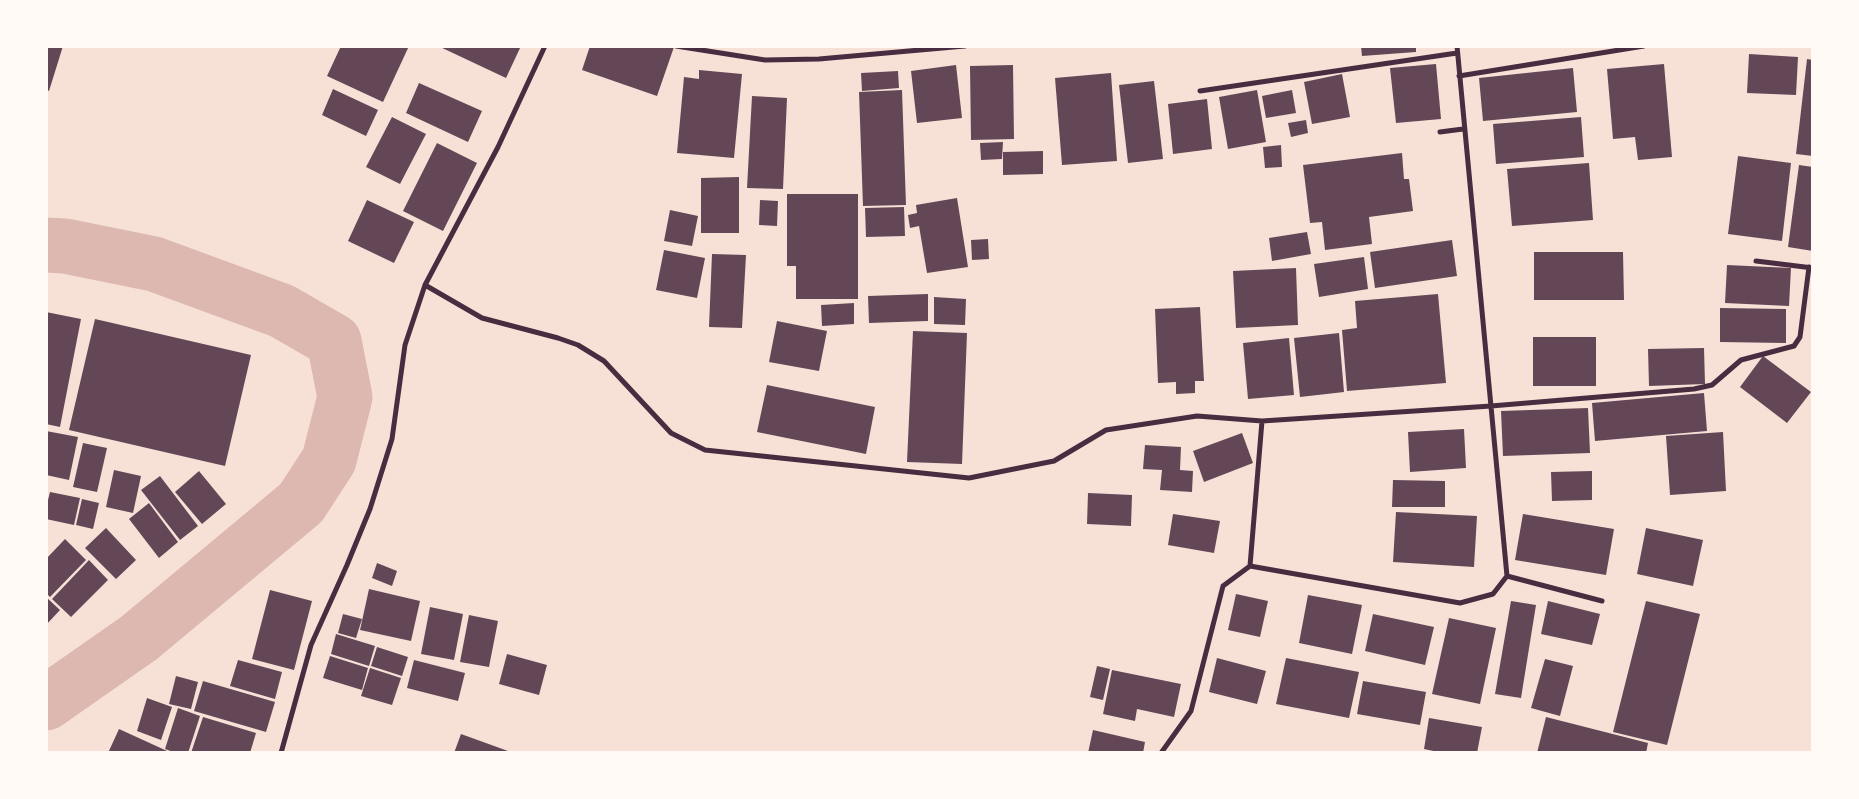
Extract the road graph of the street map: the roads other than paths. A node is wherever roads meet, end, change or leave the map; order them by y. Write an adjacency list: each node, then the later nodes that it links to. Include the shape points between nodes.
1 (545, 46): 13 (street, via 498,147)
2 (676, 46): 3 (street, via 765,60 819,59)
3 (965, 46)
4 (1457, 46): 6 (street)
5 (1644, 46): 7 (street)
6 (1457, 53): 7 (street); 8 (street)
7 (1460, 76): 9 (street)
8 (1200, 91)
9 (1463, 129): 10 (street); 14 (street)
10 (1440, 132)
11 (1756, 261): 12 (street)
12 (1811, 267): 14 (street, via 1800,337 1794,346 1741,360 1712,385)
13 (424, 285): 15 (street, via 482,318 558,338 604,361 671,433 705,450 969,478 1054,461 1106,430 1197,416); 19 (street, via 405,345 392,439 366,517 311,645)
14 (1490, 406): 15 (street); 17 (street)
15 (1262, 422): 16 (street)
16 (1250, 566): 17 (street, via 1460,603 1493,594); 20 (street, via 1223,586 1191,711)
17 (1508, 576): 18 (street)
18 (1602, 601)
19 (281, 753)
20 (1162, 753)

